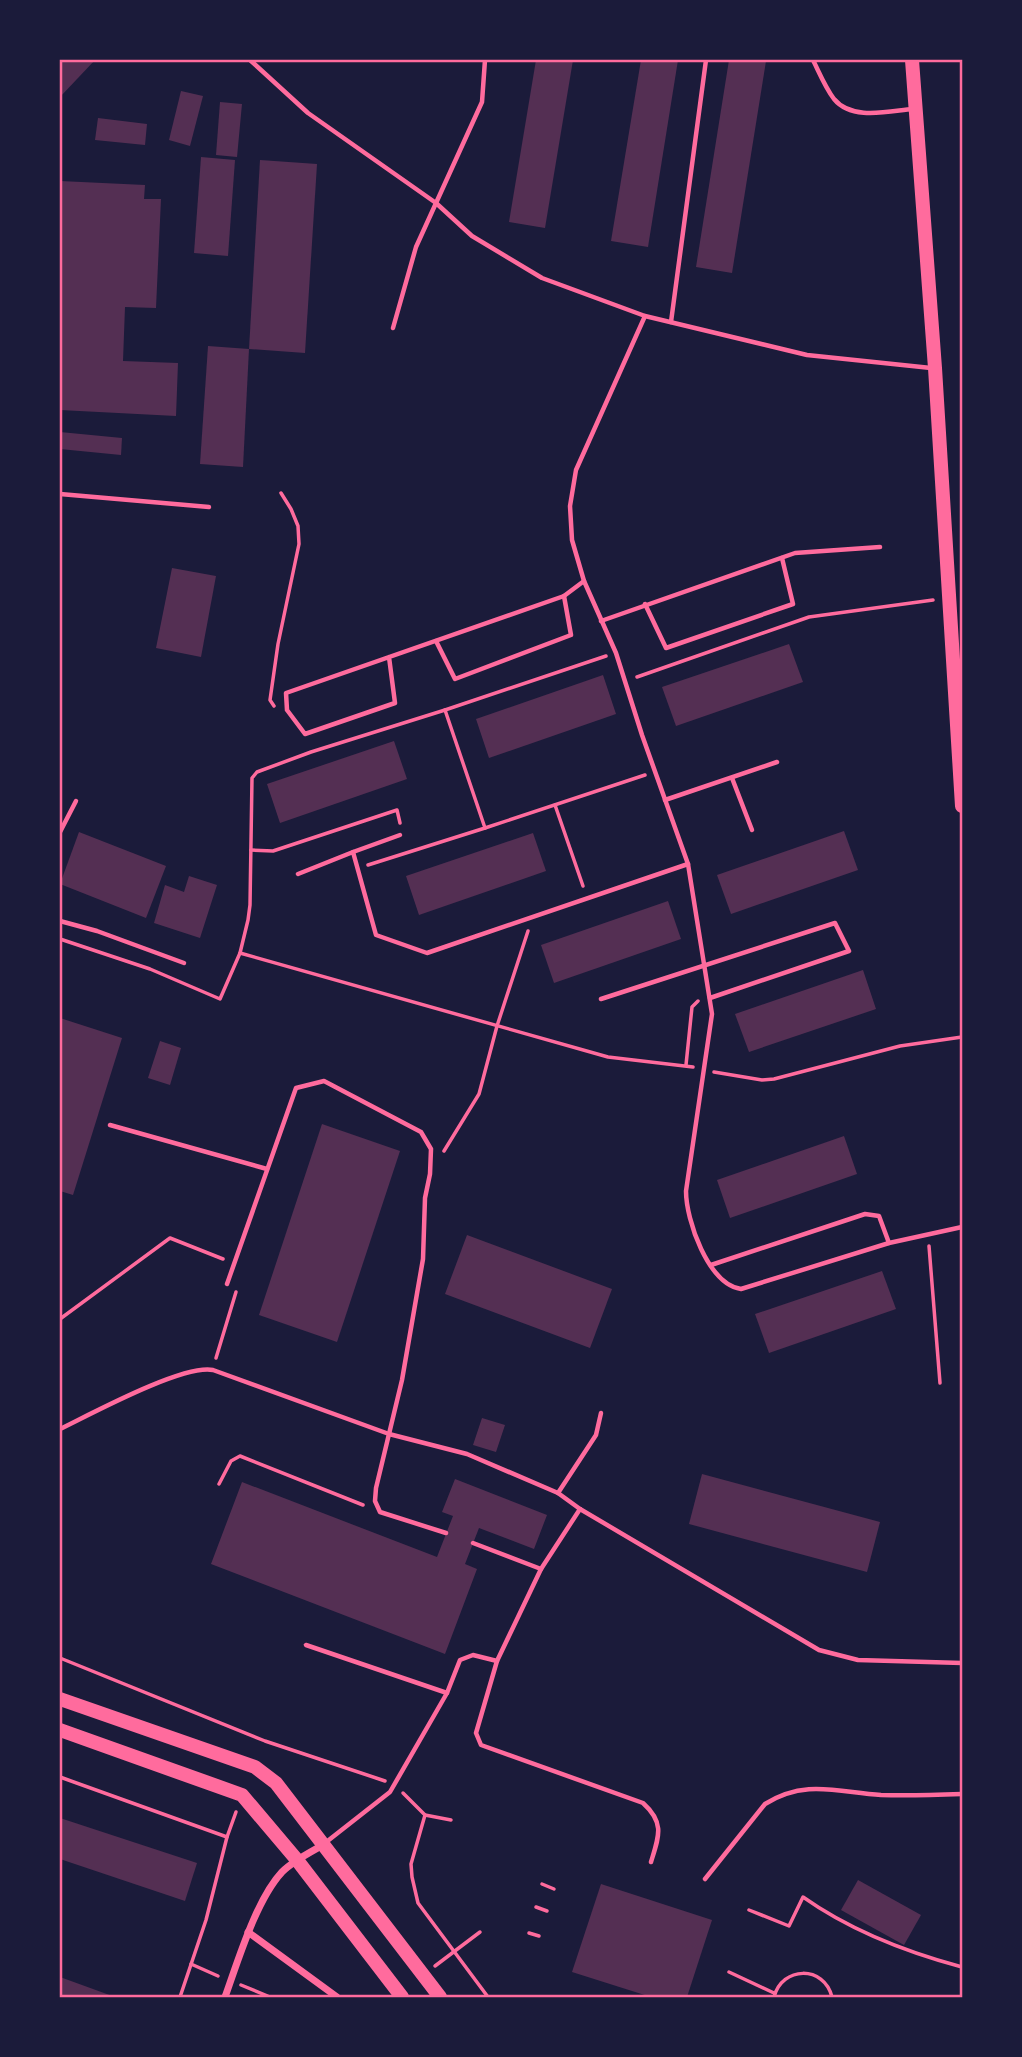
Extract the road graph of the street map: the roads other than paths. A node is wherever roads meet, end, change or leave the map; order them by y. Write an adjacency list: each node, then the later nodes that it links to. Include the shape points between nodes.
1 (250, 60): 7 (lane, via 308,113)
2 (485, 60): 7 (lane, via 482,102)
3 (706, 60): 9 (lane)
4 (813, 60): 6 (lane, via 835,100 849,111)
5 (912, 60): 6 (main road)
6 (914, 109): 11 (main road)
7 (436, 203): 8 (lane, via 472,236 542,278); 10 (lane, via 416,247)
8 (645, 316): 9 (lane); 16 (lane, via 576,470 570,506 572,540)
9 (671, 322): 11 (lane, via 807,355)
10 (393, 328)
11 (935, 368): 26 (main road)
12 (60, 494): 13 (lane)
13 (209, 507)
14 (880, 547): 15 (lane, via 795,553)
15 (782, 558): 18 (lane); 18 (lane, via 793,604 666,649)
16 (584, 581): 17 (lane); 19 (lane)
17 (565, 596): 20 (lane); 20 (lane, via 571,635 455,679)
18 (645, 604): 19 (lane)
19 (601, 621): 24 (lane)
20 (436, 641): 21 (lane)
21 (389, 657): 21 (lane, via 395,703 304,734 287,710 286,693)
22 (777, 762): 23 (lane)
23 (732, 778): 24 (lane); 27 (lane)
24 (665, 800): 31 (lane)
25 (76, 801): 28 (lane)
26 (962, 806)
27 (752, 830)
28 (60, 832)
29 (402, 833): 30 (lane)
30 (353, 852): 31 (lane, via 376,935 427,953); 32 (lane)
31 (688, 864): 35 (lane)
32 (298, 874)
33 (60, 921): 34 (lane)
34 (184, 963)
35 (704, 965): 36 (lane); 36 (lane, via 835,923 849,951); 37 (lane)
36 (710, 998): 42 (lane, via 712,1014 686,1191 690,1224)
37 (601, 999)
38 (110, 1125): 39 (lane)
39 (267, 1170): 43 (lane); 46 (lane, via 296,1088 324,1080 421,1132 431,1149 423,1259)
40 (962, 1227): 41 (lane)
41 (890, 1243): 42 (lane, via 741,1289 731,1287); 42 (lane, via 879,1216 865,1214)
42 (710, 1265)
43 (227, 1284)
44 (601, 1413): 47 (lane, via 596,1435)
45 (60, 1429): 46 (lane, via 176,1375 203,1368)
46 (389, 1434): 47 (lane, via 467,1454); 49 (lane, via 376,1488 380,1511)
47 (558, 1493): 48 (lane)
48 (580, 1508): 51 (lane); 54 (lane, via 819,1650 858,1660)
49 (446, 1533)
50 (473, 1543): 51 (lane)
51 (541, 1569): 53 (lane)
52 (306, 1645): 55 (lane)
53 (497, 1661): 55 (lane, via 473,1655 460,1660); 61 (lane, via 476,1733 481,1745 643,1803 658,1822)
54 (962, 1663)
55 (447, 1693): 59 (lane, via 390,1792)
56 (60, 1699): 59 (main road, via 255,1767 276,1783)
57 (60, 1730): 60 (main road, via 242,1795)
58 (962, 1794): 62 (lane, via 882,1795 808,1788 778,1796 765,1804)
59 (323, 1844): 60 (street); 67 (main road)
60 (297, 1860): 63 (street, via 282,1873); 66 (main road)
61 (651, 1862)
62 (705, 1879)
63 (248, 1932): 64 (street); 65 (street)
64 (225, 1997)
65 (337, 1997)
66 (402, 1997)
67 (440, 1997)

